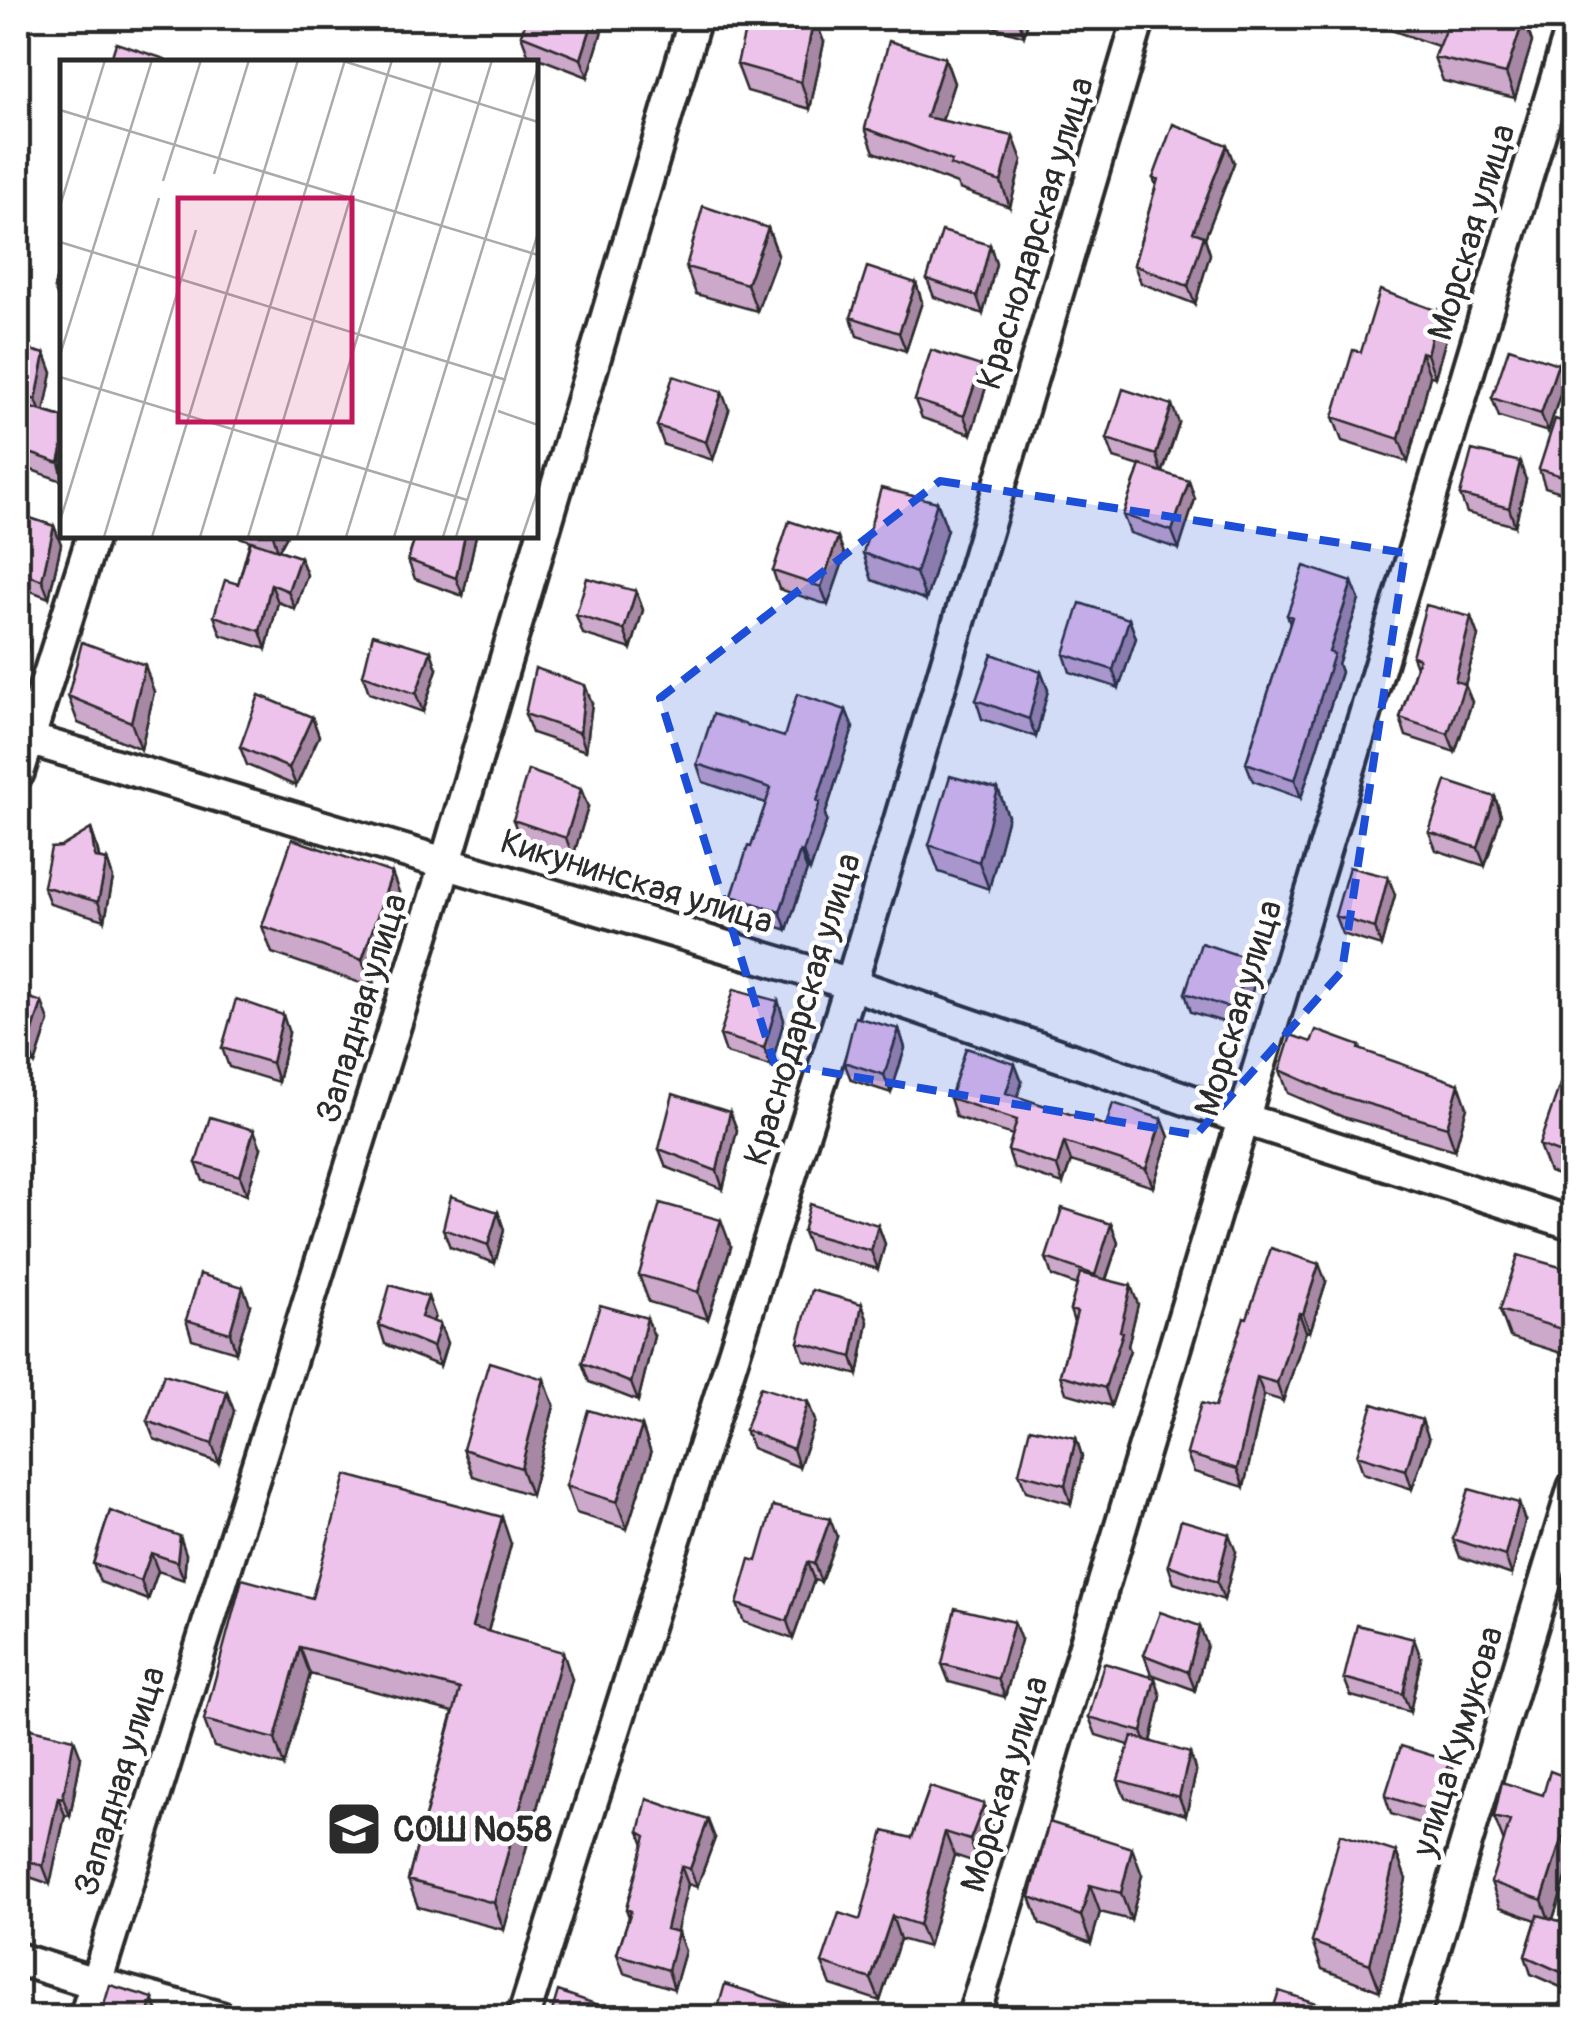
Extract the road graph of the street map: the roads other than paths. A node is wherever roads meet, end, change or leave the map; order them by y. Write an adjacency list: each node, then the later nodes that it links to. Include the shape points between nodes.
1 (695, 18): 7 (street, Западная улица)
2 (1139, 18): 8 (street, Краснодарская улица)
3 (1574, 20): 9 (street, Морская улица)
4 (92, 538): 5 (street)
5 (23, 737): 6 (street); 7 (street, Кикунинская улица)
6 (18, 773)
7 (446, 862): 8 (street, Кикунинская улица); 13 (street, Западная улица)
8 (851, 984): 9 (street, Кикунинская улица); 16 (street, Краснодарская улица)
9 (1244, 1119): 10 (street, Кикунинская улица); 17 (street, Морская улица)
10 (1574, 1224)
11 (1574, 1486): 18 (street, улица Кумукова)
12 (18, 1958): 13 (street)
13 (95, 1983): 14 (street, Западная улица); 15 (street)
14 (85, 2018)
15 (221, 2018)
16 (523, 2018)
17 (973, 2018)
18 (1413, 2018)

